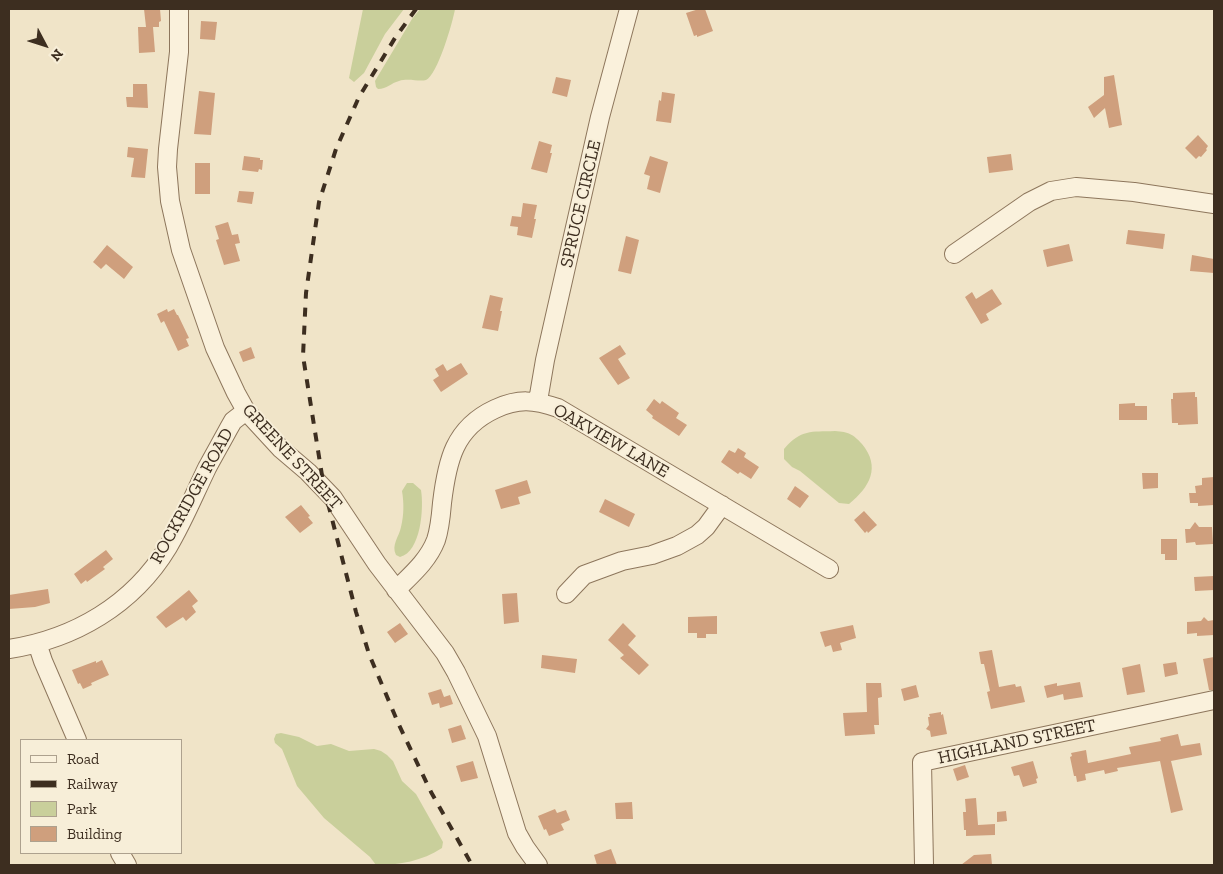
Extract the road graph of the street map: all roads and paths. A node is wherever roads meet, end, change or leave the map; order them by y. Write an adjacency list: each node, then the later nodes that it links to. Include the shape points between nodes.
1 (180, 9): 6 (street, GREENE STREET, via 179,52 167,167 170,201 181,250 215,348)
2 (629, 9): 5 (street, SPRUCE CIRCLE, via 598,127)
3 (1214, 204): 4 (street, via 1110,189 1063,188 1040,195)
4 (954, 254)
5 (538, 401): 7 (street, OAKVIEW LANE, via 558,408); 9 (street, OAKVIEW LANE, via 501,407 468,426 446,474 436,539 430,554)
6 (246, 411): 9 (street, GREENE STREET, via 333,498); 11 (street, ROCKRIDGE ROAD, via 233,421 167,548 140,583 120,602 89,623)
7 (722, 505): 8 (street, OAKVIEW LANE); 10 (street, via 697,535 652,555 622,560 584,575)
8 (829, 569)
9 (396, 590): 17 (street, GREENE STREET, via 445,654 460,680 491,746 514,825)
10 (566, 594)
11 (37, 643): 12 (street, ROCKRIDGE ROAD); 14 (street)
12 (9, 649)
13 (1214, 700): 18 (street, HIGHLAND STREET, via 922,762)
14 (77, 739)
15 (121, 854): 16 (street)
16 (127, 865)
17 (538, 865)
18 (924, 865)

